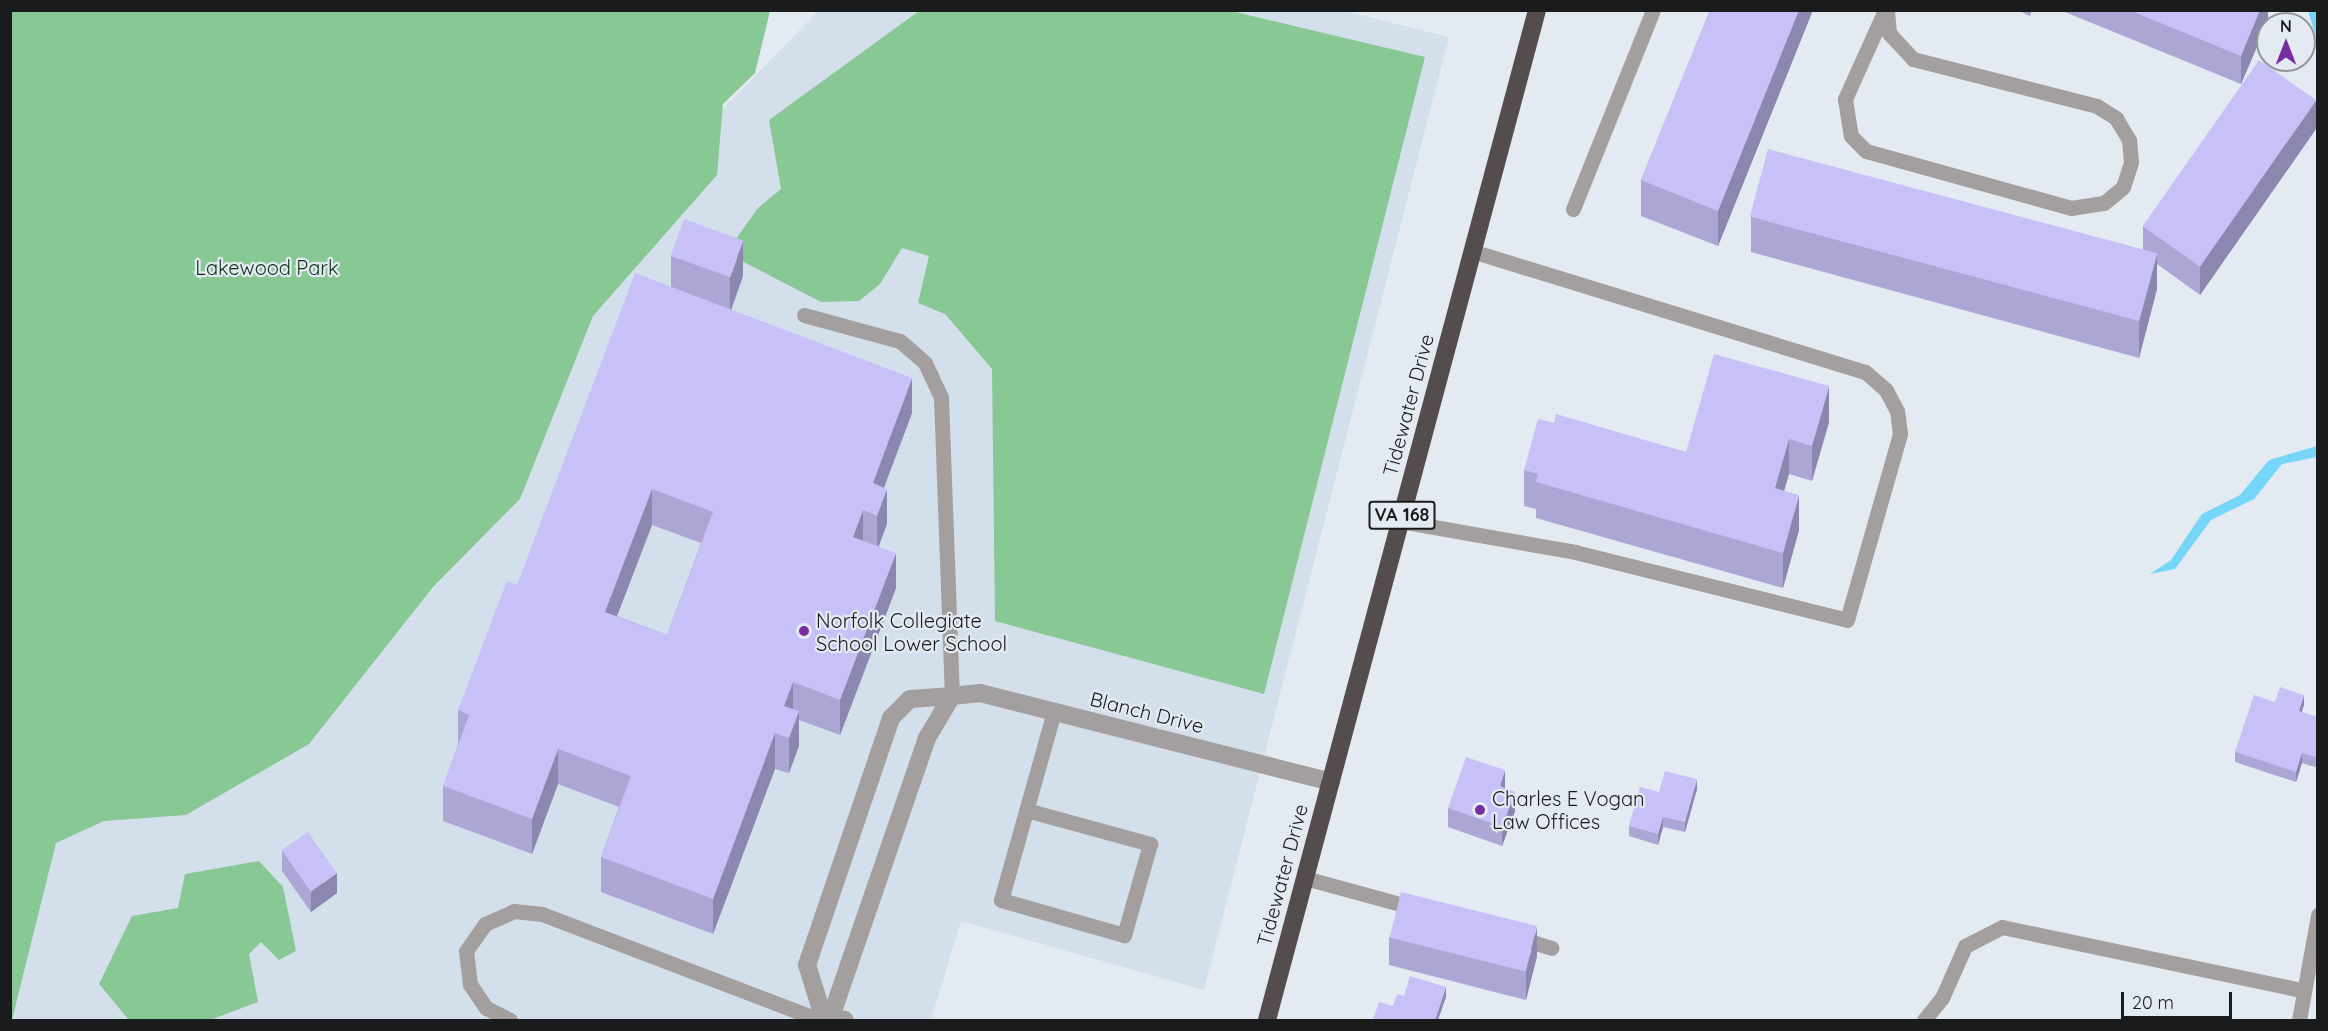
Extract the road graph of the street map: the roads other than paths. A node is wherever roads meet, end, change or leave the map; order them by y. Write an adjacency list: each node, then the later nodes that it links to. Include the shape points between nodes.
1 (1537, 10): 5 (highway, Tidewater Drive / VA 168)
2 (1653, 10): 4 (lane)
3 (1886, 10): 3 (lane, via 1889,33 1912,59 2097,106 2116,118 2129,140 2131,162 2123,187 2104,203 2071,208 1866,151 1851,136 1845,99)
4 (1573, 209)
5 (1472, 250): 7 (highway, Tidewater Drive / VA 168); 7 (lane, via 1865,372 1887,390 1897,411 1900,434 1847,620 1575,552)
6 (804, 315): 8 (lane, via 900,341 925,363 941,397)
7 (1400, 521): 10 (highway, Tidewater Drive / VA 168)
8 (952, 696): 9 (street, Blanch Drive, via 980,693); 18 (street, via 927,738); 18 (street, Blanch Drive, via 910,699 891,718 807,965)
9 (1054, 712): 10 (street, Blanch Drive); 11 (lane)
10 (1330, 782): 12 (highway, Tidewater Drive / VA 168)
11 (1026, 810): 11 (lane, via 1001,900 1124,935 1150,844)
12 (1305, 878): 13 (lane); 20 (highway, Tidewater Drive / VA 168)
13 (1430, 913)
14 (2318, 915): 17 (lane)
15 (1507, 935): 16 (lane)
16 (1552, 948)
17 (2302, 990): 21 (lane, via 2002,927 1965,946 1942,998); 22 (lane)
18 (823, 1018): 19 (lane, via 542,914 514,911 485,924 466,951 470,984 486,1008)
19 (510, 1020)
20 (1267, 1020)
21 (1924, 1020)
22 (2299, 1020)

